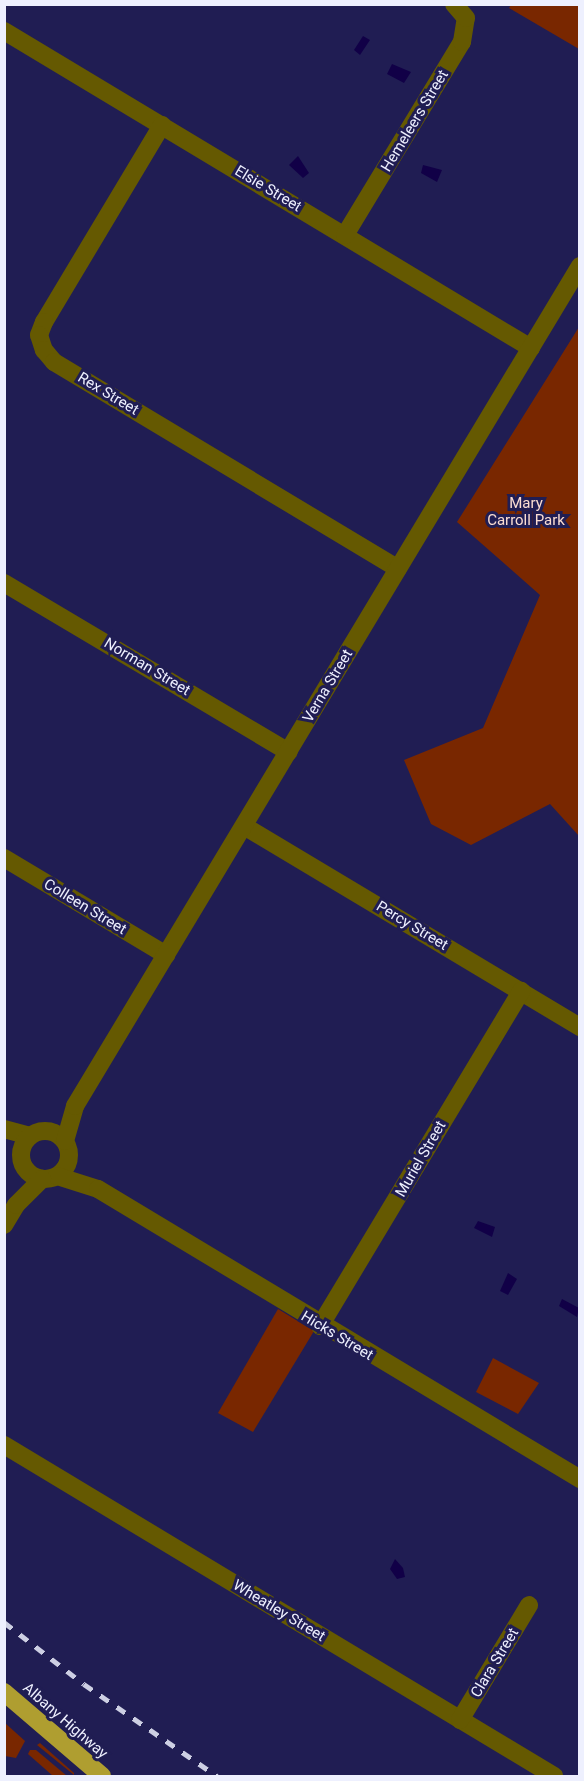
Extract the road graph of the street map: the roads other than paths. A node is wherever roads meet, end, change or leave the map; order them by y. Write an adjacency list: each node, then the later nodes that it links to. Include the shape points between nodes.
1 (454, 4): 4 (street, Hemeleers Street, via 466,18 462,42)
2 (4, 31): 3 (street, Elsie Street)
3 (162, 125): 4 (street, Elsie Street); 7 (street, Rex Street, via 44,322 39,335 44,351 54,362)
4 (345, 235): 6 (street, Elsie Street)
5 (579, 266): 6 (street, Verna Street)
6 (531, 348): 7 (street, Verna Street)
7 (398, 568): 9 (street, Verna Street)
8 (4, 583): 9 (street, Norman Street)
9 (289, 752): 10 (street, Verna Street)
10 (244, 826): 12 (street, Verna Street); 13 (street, Percy Street)
11 (4, 858): 12 (street, Colleen Street)
12 (166, 955): 15 (street, Verna Street)
13 (521, 992): 14 (street, Percy Street); 25 (street, Muriel Street)
14 (579, 1027)
15 (75, 1106): 17 (street, Verna Street); 19 (street, Verna Street)
16 (4, 1129): 17 (street)
17 (37, 1133): 19 (street); 20 (street)
18 (4, 1134): 20 (street)
19 (67, 1147): 21 (street, via 66,1166); 22 (street, Hicks Street)
20 (22, 1159): 21 (street, via 30,1174); 23 (street)
21 (49, 1177): 22 (street, Hicks Street); 23 (street)
22 (98, 1189): 25 (street, Hicks Street)
23 (16, 1205): 24 (street)
24 (4, 1225)
25 (320, 1326): 27 (street, Hicks Street)
26 (4, 1444): 30 (street, Wheatley Street)
27 (579, 1479)
28 (530, 1605): 30 (street, Clara Street)
29 (4, 1692): 31 (highway, Albany Highway)
30 (460, 1720): 32 (street, Wheatley Street)
31 (102, 1776)
32 (554, 1776)

